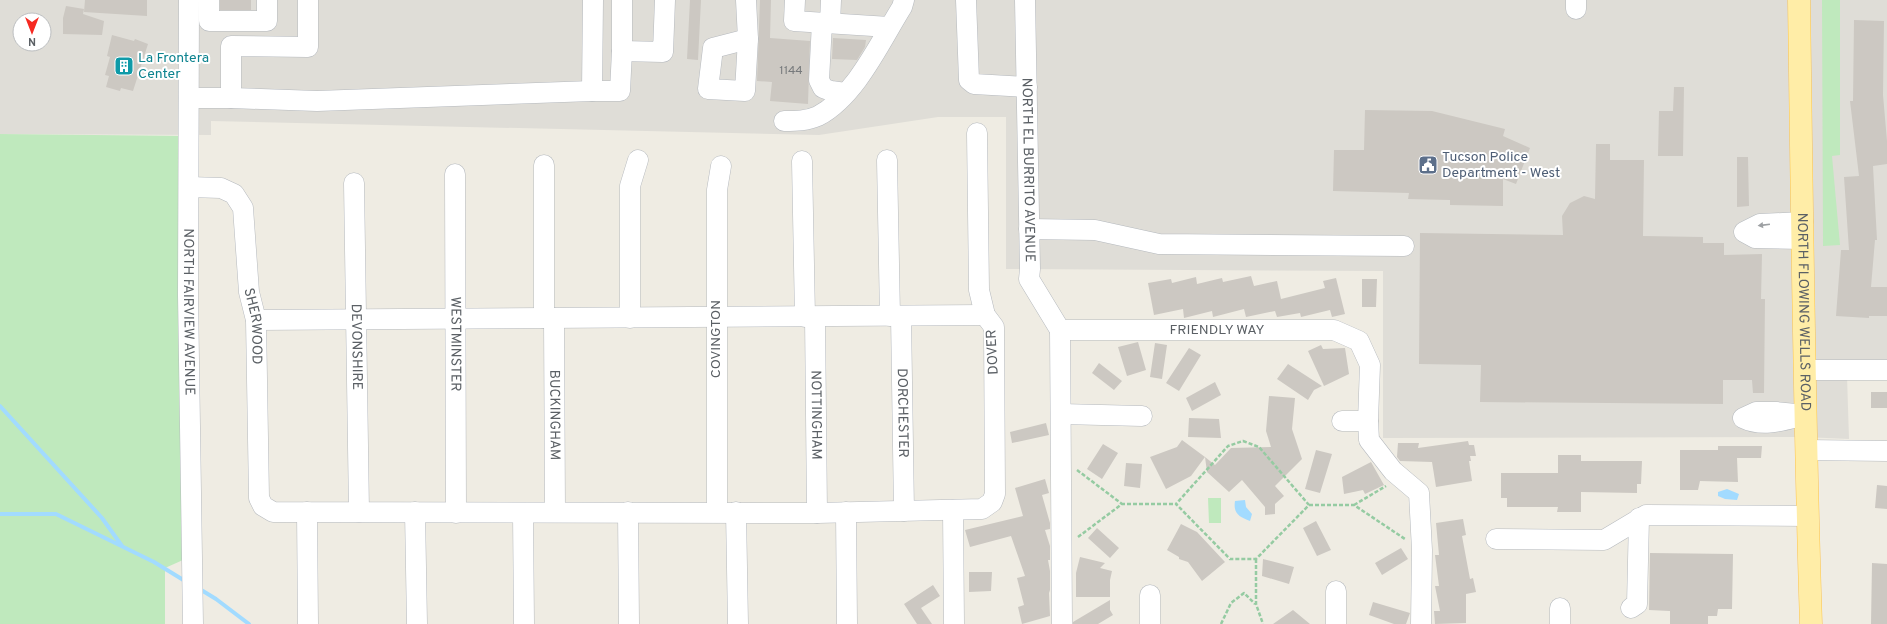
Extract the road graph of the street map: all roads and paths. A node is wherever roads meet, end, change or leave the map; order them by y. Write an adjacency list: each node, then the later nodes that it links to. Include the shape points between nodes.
1 (189, 0): 22 (street, NORTH FAIRVIEW AVENUE)
2 (209, 0): 3 (street, via 209,21 267,21)
3 (267, 0)
4 (308, 0): 23 (street, via 308,47 231,46)
5 (593, 0): 20 (street)
6 (622, 0): 18 (street)
7 (665, 0): 18 (street, via 663,52)
8 (746, 0): 17 (street)
9 (795, 0): 15 (street, via 794,21)
10 (831, 0): 15 (street)
11 (904, 0): 16 (street)
12 (966, 0): 19 (street, via 969,80 974,84)
13 (1025, 0): 19 (street, NORTH EL BURRITO AVENUE)
14 (1799, 0): 46 (main road, NORTH FLOWING WELLS ROAD)
15 (826, 23): 16 (street); 21 (street, via 820,80 823,88)
16 (889, 27): 21 (street, via 858,79)
17 (748, 40)
18 (622, 51): 20 (street, via 620,91)
19 (1027, 87): 34 (street, NORTH EL BURRITO AVENUE)
20 (592, 91): 23 (street, via 317,101)
21 (846, 92): 24 (street, via 835,105 817,116 801,121)
22 (189, 98): 23 (street); 33 (street, NORTH FAIRVIEW AVENUE)
23 (231, 98)
24 (784, 121)
25 (977, 133): 36 (street, DOVER, via 979,290)
26 (638, 160): 41 (street, via 630,186)
27 (888, 160): 38 (street, DORCHESTER)
28 (802, 161): 37 (street, NOTTINGHAM)
29 (544, 165): 40 (street, BUCKINGHAM)
30 (721, 166): 39 (street, COVINGTON, via 717,190)
31 (455, 174): 42 (street, WESTMINSTER)
32 (354, 183): 44 (street, DEVONSHIRE)
33 (189, 186): 43 (street, SHERWOOD, via 221,188 234,194 243,208 249,292); 82 (street, NORTH FAIRVIEW AVENUE)
34 (1029, 229): 35 (street, via 1095,230 1159,244); 45 (street, NORTH EL BURRITO AVENUE, via 1029,279)
35 (1404, 246)
36 (985, 315): 38 (street); 60 (street, DOVER, via 994,327 995,494 992,502 982,510)
37 (810, 316): 38 (street); 39 (street); 71 (street, NOTTINGHAM)
38 (896, 316): 61 (street, DORCHESTER)
39 (716, 317): 41 (street); 67 (street, COVINGTON)
40 (549, 318): 41 (street); 42 (street); 65 (street, BUCKINGHAM)
41 (630, 318)
42 (455, 319): 44 (street); 69 (street, WESTMINSTER)
43 (256, 320): 44 (street); 62 (street, SHERWOOD, via 259,498 263,506 273,512)
44 (356, 320): 63 (street, DEVONSHIRE)
45 (1060, 330): 48 (street); 51 (street, FRIENDLY WAY, via 1334,330 1359,341 1370,365)
46 (1806, 370): 47 (street); 52 (main road, NORTH FLOWING WELLS ROAD)
47 (1887, 370)
48 (1061, 414): 49 (street); 54 (street)
49 (1142, 416)
50 (1342, 421): 51 (street)
51 (1368, 421): 55 (street, FRIENDLY WAY, via 1369,440 1393,471)
52 (1806, 450): 53 (street); 72 (main road, NORTH FLOWING WELLS ROAD)
53 (1887, 451)
54 (1061, 458): 56 (path); 75 (street)
55 (1401, 476): 59 (path); 76 (street, FRIENDLY WAY, via 1420,493)
56 (1122, 504): 57 (path); 75 (path)
57 (1176, 504): 58 (path, via 1228,446 1242,441 1259,447); 77 (path, via 1230,558)
58 (1309, 505): 59 (path); 77 (path)
59 (1354, 505): 76 (path)
60 (953, 510): 61 (street); 89 (street)
61 (904, 511): 68 (street)
62 (307, 512): 63 (street); 83 (street)
63 (359, 512): 64 (street)
64 (415, 512): 69 (street); 84 (street)
65 (555, 512): 66 (street); 70 (street)
66 (628, 512): 67 (street); 86 (street)
67 (726, 512): 71 (street); 87 (street, COVINGTON)
68 (846, 512): 71 (street); 88 (street)
69 (456, 513): 70 (street)
70 (522, 513): 85 (street)
71 (817, 513)
72 (1808, 516): 73 (street, via 1646,515); 96 (main road, NORTH FLOWING WELLS ROAD)
73 (1639, 518): 74 (street, via 1604,540); 81 (street, via 1637,604)
74 (1496, 538)
75 (1061, 550): 90 (street)
76 (1422, 550): 95 (street, FRIENDLY WAY)
77 (1256, 559): 80 (path)
78 (1336, 591): 94 (street)
79 (1150, 595): 91 (street)
80 (1256, 604): 92 (path, via 1244,593 1231,603); 93 (path)
81 (1631, 608)
82 (193, 624)
83 (308, 624)
84 (417, 624)
85 (524, 624)
86 (629, 624)
87 (738, 624)
88 (847, 624)
89 (954, 624)
90 (1062, 624)
91 (1150, 624)
92 (1221, 624)
93 (1263, 624)
94 (1336, 624)
95 (1421, 624)
96 (1811, 624)

